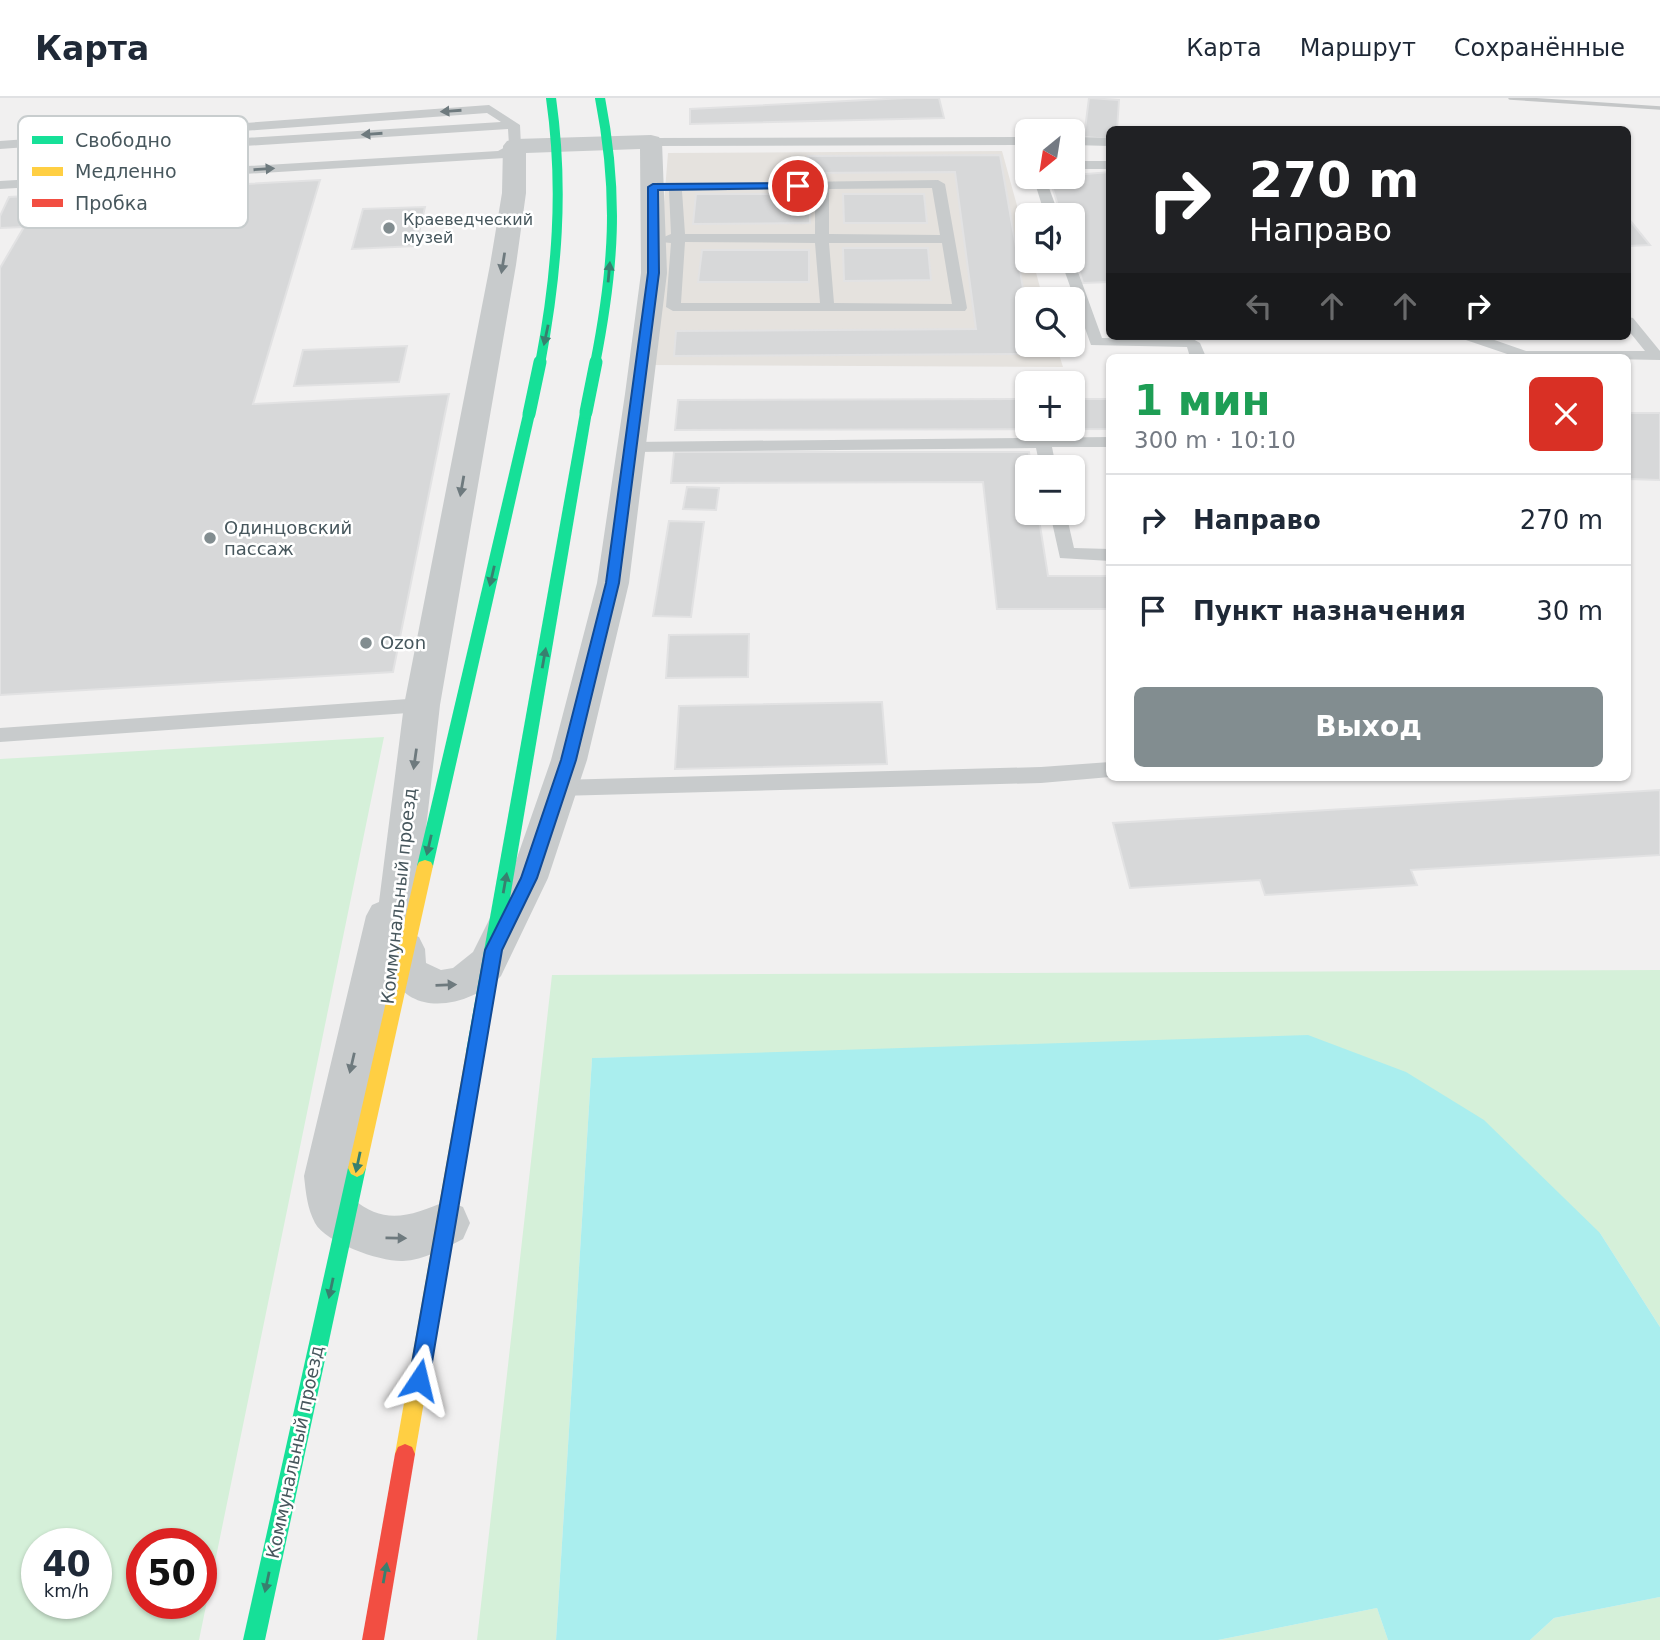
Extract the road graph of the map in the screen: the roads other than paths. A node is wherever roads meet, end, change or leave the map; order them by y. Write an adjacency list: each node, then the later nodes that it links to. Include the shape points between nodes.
1 (551, 98): 43 (main road, one-way to 43, bridge, via 559,128 563,216 554,302)
2 (600, 98): 44 (main road, one-way to 2, bridge, via 606,301 614,215)
3 (248, 127): 4 (lane, one-way to 3, via 489,109)
4 (514, 136): 7 (street); 10 (lane, one-way to 10); 16 (lane, one-way to 4, via 501,155); 38 (street, Коммунальный проезд, one-way to 38, via 514,193 503,265)
5 (1015, 141): 7 (lane)
6 (1085, 141): 8 (lane)
7 (651, 142): 20 (street)
8 (1106, 142)
9 (18, 144): 11 (lane, one-way to 11)
10 (248, 144)
11 (0, 145)
12 (18, 157): 13 (lane)
13 (0, 158)
14 (1085, 164): 15 (lane)
15 (1106, 165)
16 (248, 170)
17 (18, 184): 18 (lane, one-way to 17)
18 (0, 185)
19 (822, 186): 20 (lane); 21 (lane); 23 (lane, via 938,184)
20 (664, 187): 22 (street)
21 (822, 238): 22 (lane); 23 (lane); 26 (lane)
22 (666, 239): 25 (street, via 654,273)
23 (948, 239): 26 (lane, via 960,308)
24 (1072, 273): 29 (lane, via 1096,342 1193,343)
25 (661, 307): 26 (lane); 34 (street)
26 (827, 307)
27 (1631, 325): 31 (lane, via 1656,356)
28 (1480, 340): 30 (lane)
29 (1197, 354)
30 (1522, 354)
31 (1631, 356)
32 (1106, 442): 33 (lane)
33 (1044, 443): 34 (lane); 35 (lane)
34 (632, 447): 41 (street, via 613,583)
35 (1046, 455)
36 (1060, 525): 37 (lane, via 1066,554)
37 (1106, 555)
38 (422, 705): 39 (lane); 42 (street, Коммунальный проезд, one-way to 42)
39 (0, 735)
40 (1106, 769): 41 (lane)
41 (558, 788): 44 (street, via 529,878)
42 (405, 829): 45 (street, Коммунальный проезд); 46 (street, one-way to 46, via 327,1177 331,1208)
43 (405, 949): 44 (street, one-way to 44, via 412,975 441,987 475,976); 45 (main road)
44 (494, 950): 47 (main road)
45 (383, 1048): 46 (main road, Коммунальный проезд, one-way to 46)
46 (345, 1222): 47 (street, one-way to 47, via 378,1237 400,1240 426,1235); 48 (main road, Коммунальный проезд, one-way to 48)
47 (447, 1223): 49 (main road, one-way to 47)
48 (254, 1640)
49 (373, 1640)

